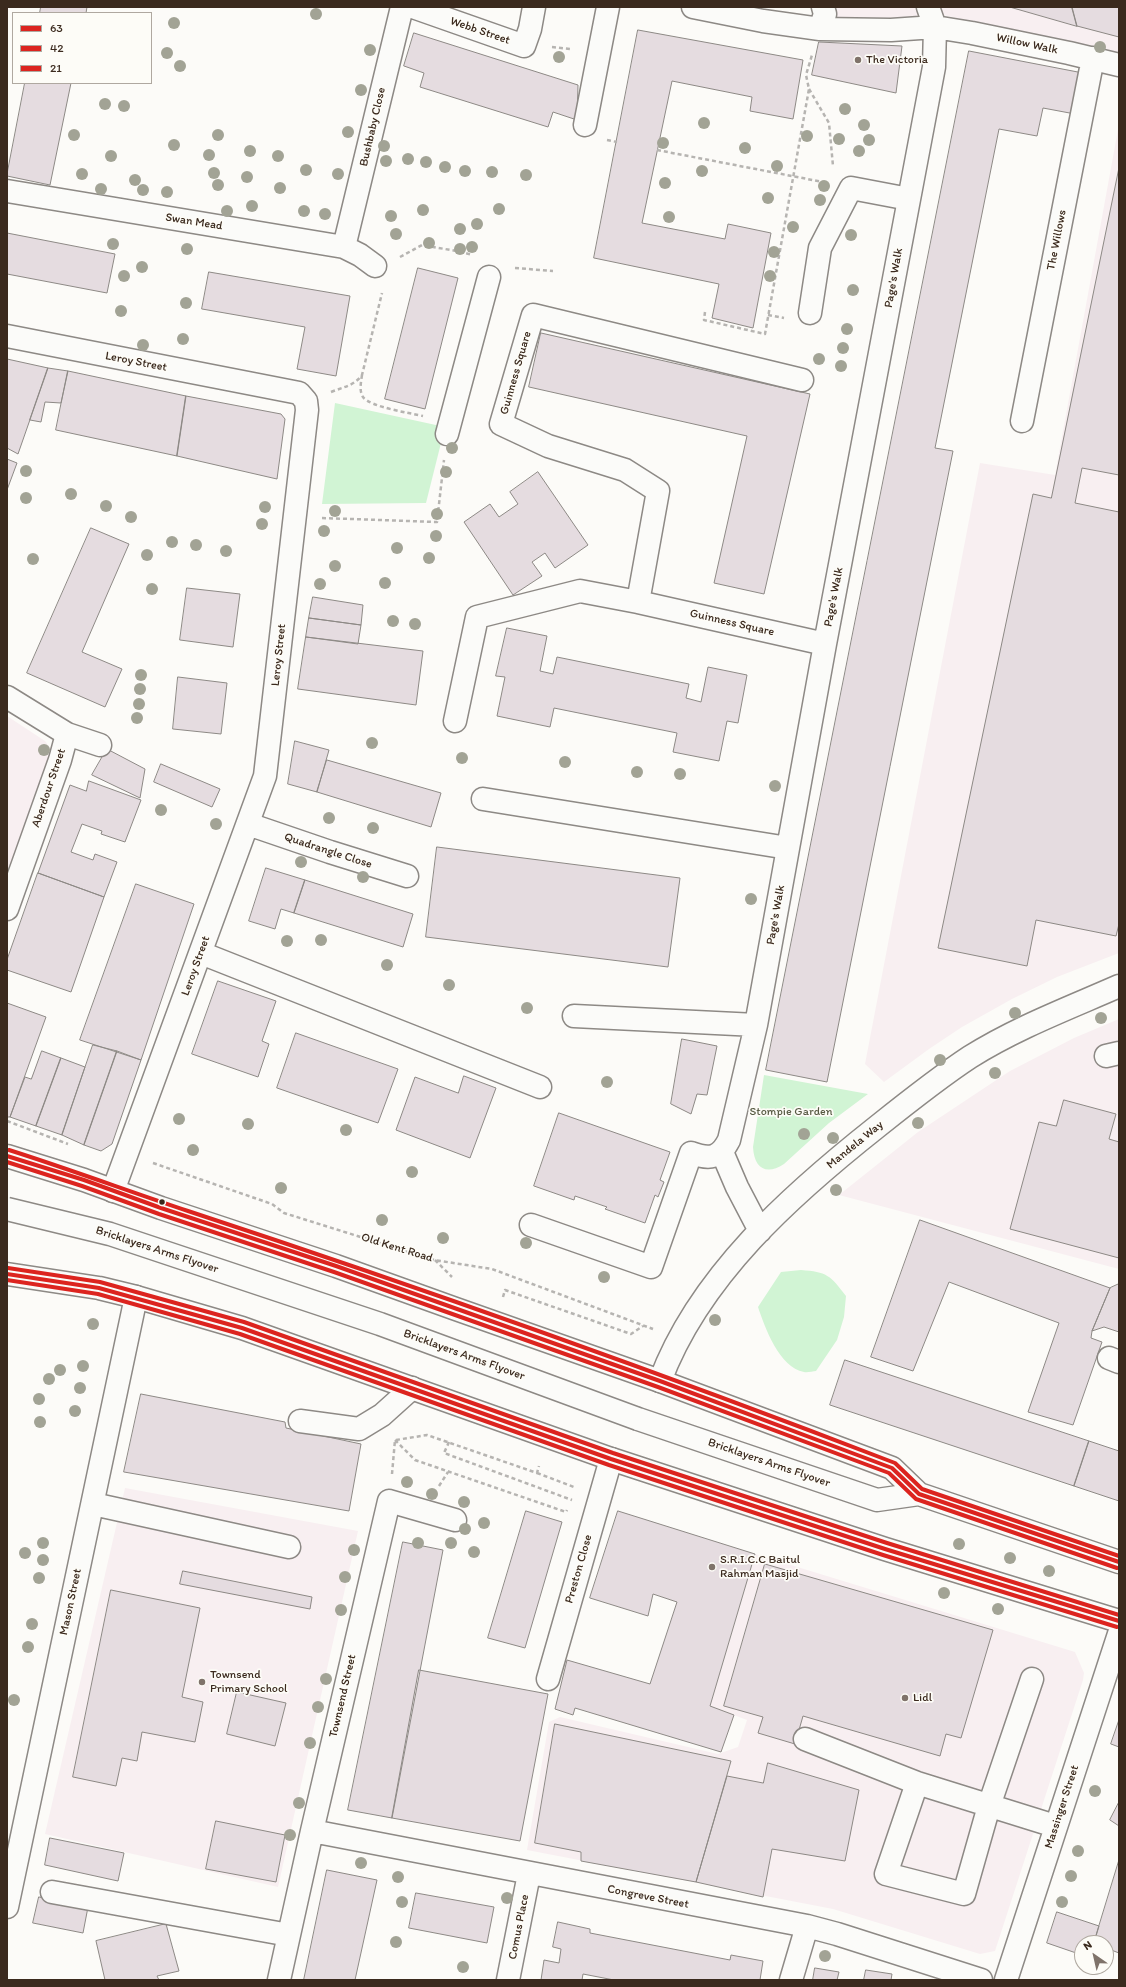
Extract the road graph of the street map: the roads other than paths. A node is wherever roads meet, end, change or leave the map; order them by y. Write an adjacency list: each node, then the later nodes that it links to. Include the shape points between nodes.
1 (402, 7): 15 (main road, Bushbaby Close)
2 (413, 7): 7 (main road, Webb Street)
3 (534, 7): 7 (main road, Webb Street, via 524,46)
4 (608, 7): 12 (main road)
5 (693, 7): 9 (main road, Willow Walk)
6 (823, 7): 9 (main road, via 825,14)
7 (456, 14)
8 (931, 17): 9 (main road, Willow Walk, via 891,30); 10 (main road, Willow Walk, via 972,33); 14 (main road, Page's Walk, via 934,67)
9 (820, 29)
10 (1093, 58): 11 (main road, Willow Walk); 21 (main road, The Willows)
11 (1119, 65)
12 (585, 125)
13 (7, 191): 15 (main road, Swan Mead)
14 (909, 199): 18 (main road, via 843,186 820,248); 24 (main road, Page's Walk)
15 (344, 247): 16 (main road, Swan Mead)
16 (375, 266)
17 (489, 277): 22 (main road)
18 (810, 313)
19 (7, 336): 30 (main road, Leroy Street, via 299,393 306,401 269,757)
20 (802, 380): 23 (main road, Guinness Square, via 533,315 501,424 548,446 625,470 658,491)
21 (1022, 421)
22 (449, 428)
23 (638, 602): 24 (main road, Guinness Square); 26 (main road, Guinness Square, via 580,591 477,617)
24 (825, 644): 31 (main road, Page's Walk)
25 (7, 697): 27 (main road, Aberdour Street)
26 (455, 720)
27 (67, 734): 28 (main road); 33 (main road, Aberdour Street)
28 (100, 745)
29 (483, 800): 31 (main road)
30 (248, 824): 32 (main road, Quadrangle Close); 34 (main road, Leroy Street)
31 (788, 848): 37 (main road, Page's Walk)
32 (407, 876)
33 (7, 909)
34 (201, 953): 38 (main road); 41 (main road, Leroy Street)
35 (1119, 986): 44 (main road, Mandela Way, via 1050,1016 970,1057 823,1171)
36 (574, 1016): 37 (main road)
37 (756, 1025): 39 (main road, Page's Walk, via 729,1140)
38 (540, 1088)
39 (722, 1152): 43 (main road, via 715,1156 691,1153 651,1267); 44 (main road)
40 (7, 1156): 41 (main road)
41 (114, 1191): 47 (main road, via 336,1266)
42 (7, 1208): 51 (main road, Bricklayers Arms Flyover, bridge, via 118,1236 380,1324 638,1419 877,1500)
43 (531, 1225)
44 (760, 1232): 47 (main road, Mandela Way, via 730,1264 700,1303 677,1340)
45 (7, 1274): 46 (main road, via 99,1288)
46 (136, 1297): 48 (main road, via 242,1328); 52 (main road, Mason Street)
47 (660, 1381): 51 (main road, via 892,1468)
48 (412, 1388): 49 (main road, via 382,1415 359,1429); 50 (main road)
49 (300, 1421)
50 (611, 1459): 56 (main road, via 892,1551); 58 (main road, Preston Close)
51 (919, 1494): 55 (main road)
52 (93, 1504): 54 (main road); 67 (main road, Mason Street, via 44,1724)
53 (455, 1520): 64 (main road, Townsend Street, via 389,1501)
54 (289, 1547)
55 (1119, 1562)
56 (1119, 1621)
57 (1119, 1634): 63 (main road, Massinger Street)
58 (548, 1679)
59 (1032, 1679): 62 (main road)
60 (805, 1739): 61 (main road)
61 (917, 1783): 62 (main road); 62 (main road, via 886,1874 964,1894)
62 (988, 1806): 63 (main road)
63 (1055, 1826): 74 (main road, Massinger Street)
64 (312, 1831): 65 (main road, Congreve Street); 69 (main road, Townsend Street)
65 (529, 1874): 68 (main road, Congreve Street); 71 (main road, Comus Place)
66 (52, 1892): 69 (main road)
67 (7, 1907)
68 (807, 1926): 72 (main road); 73 (main road, Congreve Street)
69 (289, 1935): 70 (main road, Townsend Street)
70 (279, 1980)
71 (508, 1980)
72 (790, 1980)
73 (981, 1980)
74 (1006, 1980)

